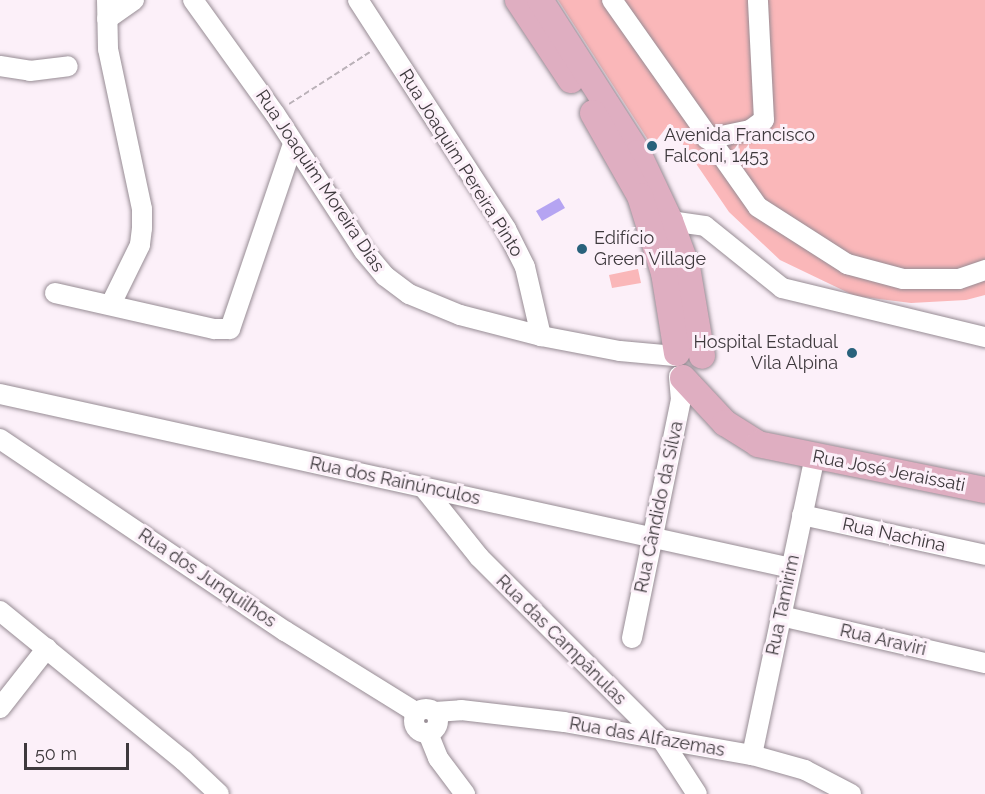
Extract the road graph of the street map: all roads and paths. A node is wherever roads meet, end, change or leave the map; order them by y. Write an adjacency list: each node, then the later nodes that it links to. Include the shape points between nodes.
1 (134, 0): 8 (street)
2 (193, 0): 12 (street, Rua Joaquim Moreira Dias)
3 (358, 0): 9 (street, Rua Joaquim Pereira Pinto)
4 (518, 0): 21 (main road, via 601,126 640,196 664,273)
5 (540, 0): 15 (main road, via 638,153)
6 (612, 0): 13 (street)
7 (758, 0): 13 (street, via 764,120 750,130)
8 (107, 10): 18 (street, via 112,79 135,175 142,228 140,245)
9 (386, 42): 12 (path); 19 (street, Rua Joaquim Pereira Pinto, via 506,229 525,267)
10 (0, 66): 11 (street, via 30,70)
11 (68, 66)
12 (275, 114): 14 (street, Rua Joaquim Moreira Dias)
13 (706, 139): 16 (street, via 758,207 847,264 903,279 959,279)
14 (293, 144): 18 (street, via 230,329 214,329); 19 (street, Rua Joaquim Moreira Dias, via 364,251 401,288 450,312)
15 (670, 221): 20 (street, via 705,225 782,288); 21 (main road, via 687,267)
16 (985, 270)
17 (55, 293): 18 (street)
18 (111, 304)
19 (541, 336): 21 (street, Rua Joaquim Moreira Dias)
20 (985, 337)
21 (684, 366): 24 (main road, via 722,405); 28 (street, Rua Cândido da Silva, via 681,400)
22 (0, 394): 25 (street, Rua dos Rainúnculos)
23 (0, 439): 37 (street, Rua dos Junquilhos, via 285,631)
24 (804, 453): 26 (main road, Rua José Jeraissati); 27 (street, Rua Tamirim)
25 (423, 487): 28 (street, Rua dos Rainúnculos); 38 (street, Rua das Campânulas, via 479,557)
26 (985, 490)
27 (802, 515): 29 (street, Rua Nachina); 30 (street, Rua Tamirim)
28 (652, 537): 30 (street, Rua dos Rainúnculos); 33 (street, Rua Cândido da Silva)
29 (985, 555)
30 (791, 568): 32 (street, Rua Tamirim)
31 (0, 611): 34 (street)
32 (781, 616): 35 (street, Rua Araviri); 39 (street, Rua Tamirim)
33 (632, 638)
34 (47, 648): 36 (street); 41 (street)
35 (985, 663)
36 (0, 708)
37 (426, 712): 38 (street, Rua das Alfazemas, via 461,710 564,722); 40 (street, via 415,726 428,733 438,758)
38 (662, 740): 39 (street, Rua das Alfazemas); 42 (street, Rua das Campânulas)
39 (752, 755): 43 (street, Rua das Alfazemas, via 805,770)
40 (462, 793)
41 (219, 794)
42 (697, 794)
43 (851, 794)

